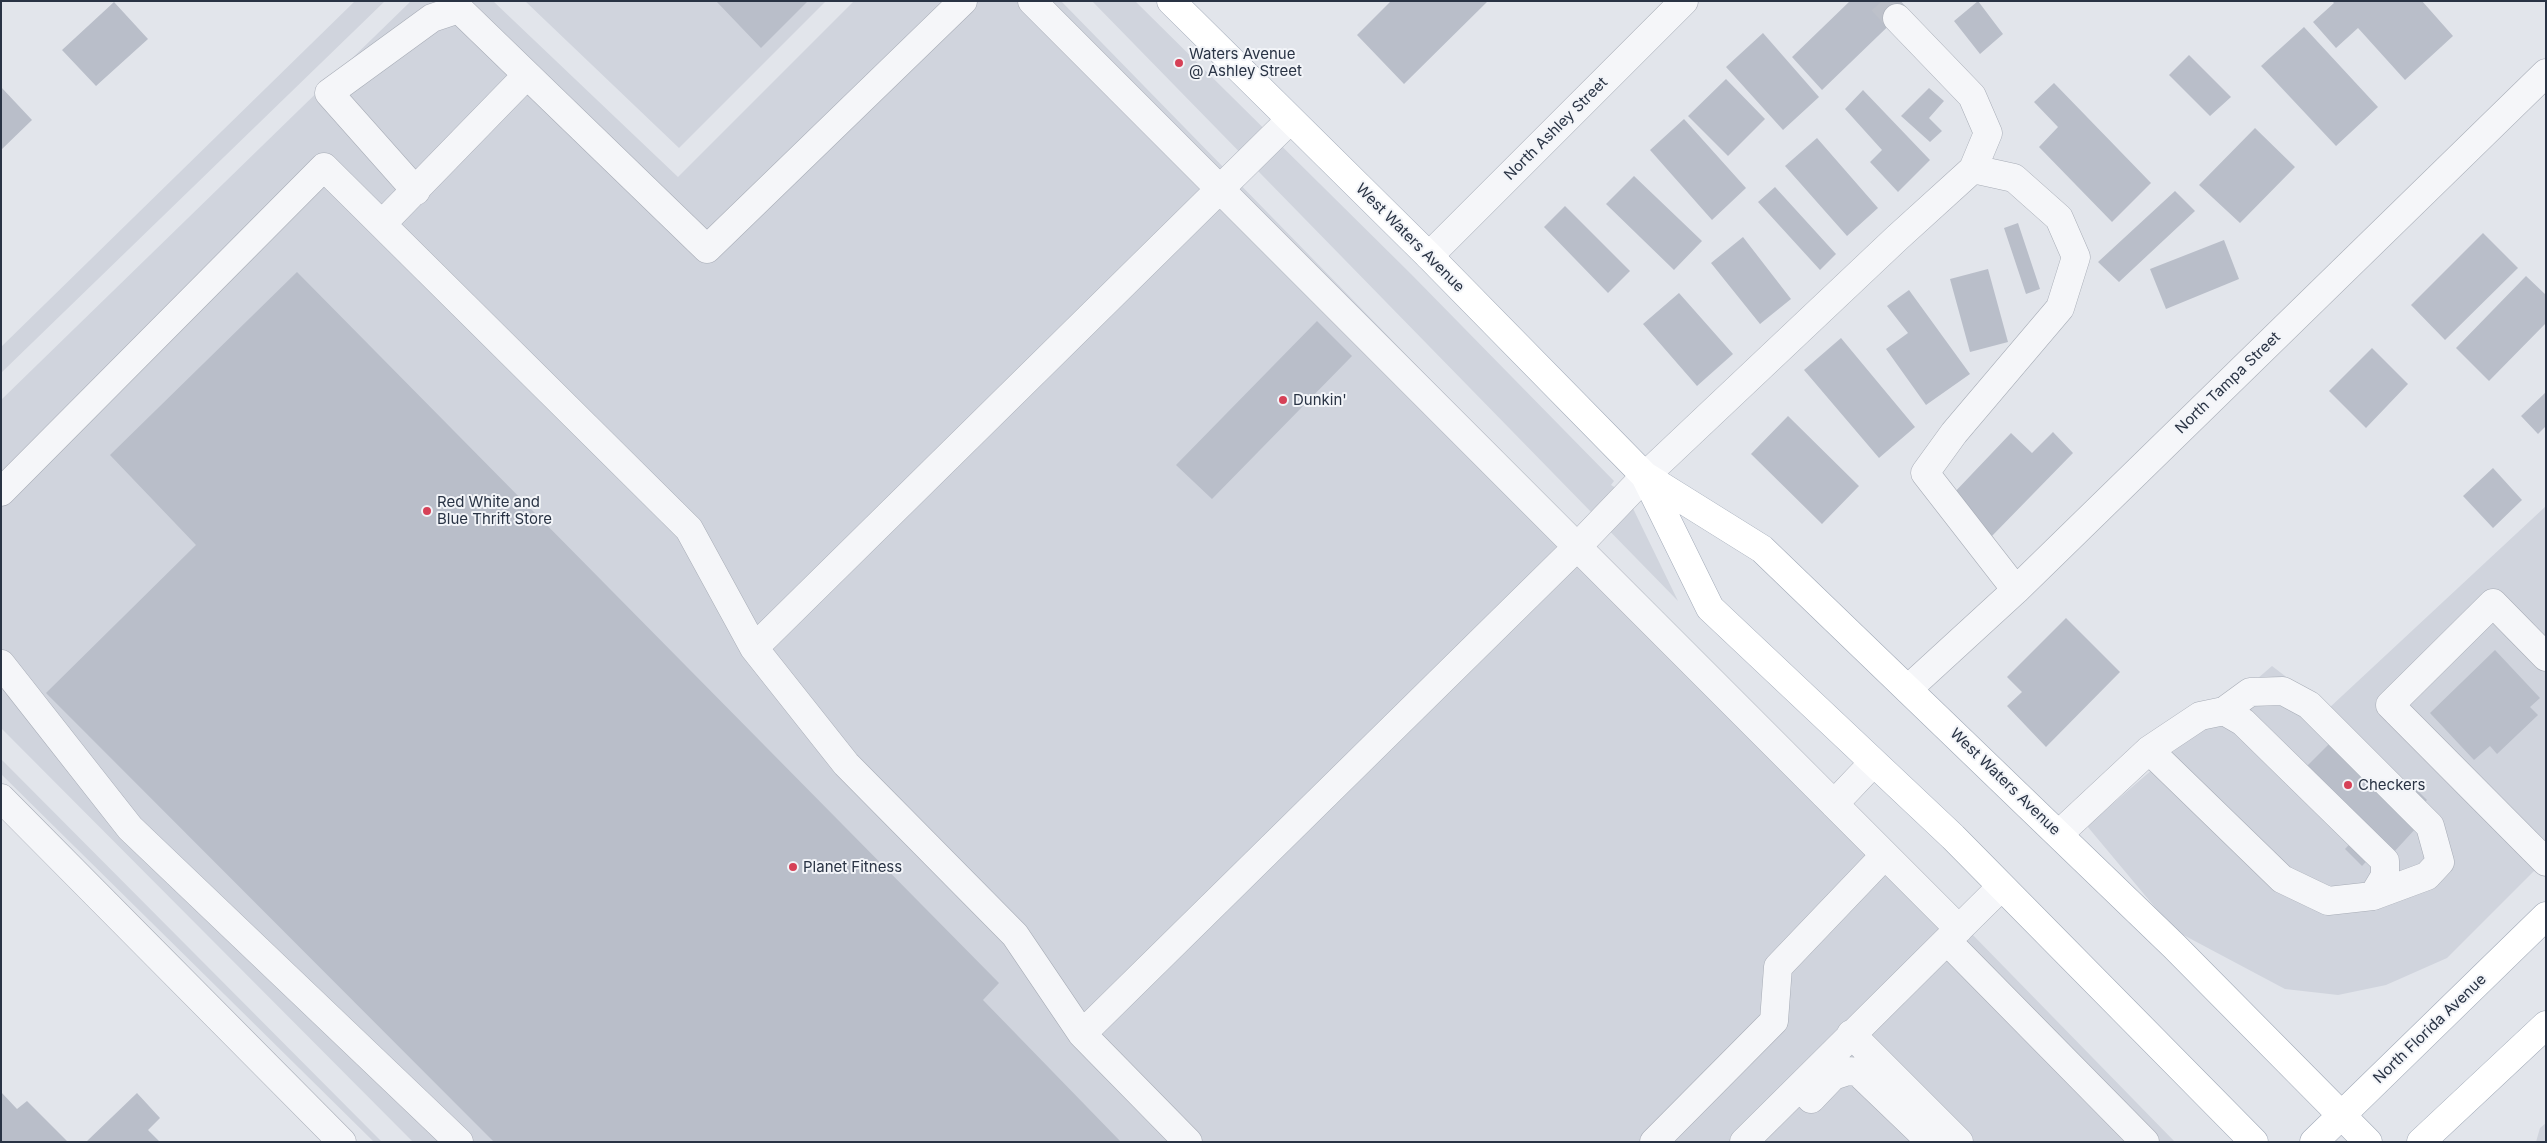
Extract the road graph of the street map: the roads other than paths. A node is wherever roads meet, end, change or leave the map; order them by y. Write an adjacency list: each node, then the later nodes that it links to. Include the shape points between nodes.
1 (963, 1): 7 (street, via 707,249)
2 (1032, 1): 10 (street)
3 (1171, 1): 8 (main road, West Waters Avenue)
4 (1684, 1): 13 (street, North Ashley Street)
5 (1897, 18): 9 (street, via 1972,96 1988,133)
6 (2546, 73): 17 (street, North Tampa Street)
7 (527, 75): 11 (street); 11 (street, via 459,9 432,18 329,93)
8 (1290, 120): 10 (street); 13 (main road, West Waters Avenue)
9 (1973, 169): 14 (street); 17 (street, via 2014,178 2059,218 2076,257 2060,308 1925,472)
10 (1220, 189): 16 (street); 18 (street)
11 (416, 191): 12 (street)
12 (382, 224): 15 (street, via 324,167); 18 (street, via 690,529)
13 (1429, 256): 14 (main road, West Waters Avenue)
14 (1645, 476): 16 (street); 21 (main road, West Waters Avenue, via 1762,549); 24 (main road, West Waters Avenue, via 1710,608)
15 (1, 492)
16 (1577, 547): 26 (street); 35 (street)
17 (2016, 590): 21 (street, North Tampa Street)
18 (754, 648): 35 (street, via 846,764 1015,935)
19 (2546, 657): 29 (street, via 2493,603 2390,705)
20 (1, 664): 39 (street, via 130,828)
21 (1908, 689): 27 (main road, West Waters Avenue)
22 (2224, 711): 23 (street, via 2200,716); 31 (street, via 2243,722 2385,861 2386,876); 31 (street, via 2250,692 2284,691 2309,704 2430,826 2440,862 2427,876)
23 (2149, 750): 27 (street); 31 (street, via 2282,879 2328,901)
24 (1873, 763): 26 (street); 30 (main road, West Waters Avenue)
25 (1, 798): 38 (street)
26 (1834, 804): 28 (street)
27 (2059, 834): 37 (main road, West Waters Avenue)
28 (1885, 855): 33 (street); 41 (street, via 1778,967 1774,1022)
29 (2546, 862)
30 (2001, 886): 33 (street); 47 (main road, West Waters Avenue)
31 (2373, 896)
32 (2546, 916): 37 (main road, North Florida Avenue)
33 (1953, 935): 36 (street); 46 (street)
34 (2546, 1025): 50 (main road)
35 (1082, 1034): 40 (street)
36 (1851, 1034): 42 (street); 45 (street)
37 (2342, 1115): 48 (main road, North Florida Avenue); 49 (main road, West Waters Avenue)
38 (342, 1142)
39 (459, 1142)
40 (1188, 1142)
41 (1654, 1142)
42 (1744, 1142)
43 (1769, 1142): 44 (street, via 1833,1076 1848,1071 1858,1072)
44 (1931, 1142)
45 (1959, 1142)
46 (2145, 1142)
47 (2254, 1142)
48 (2314, 1142)
49 (2368, 1142)
50 (2421, 1142)

